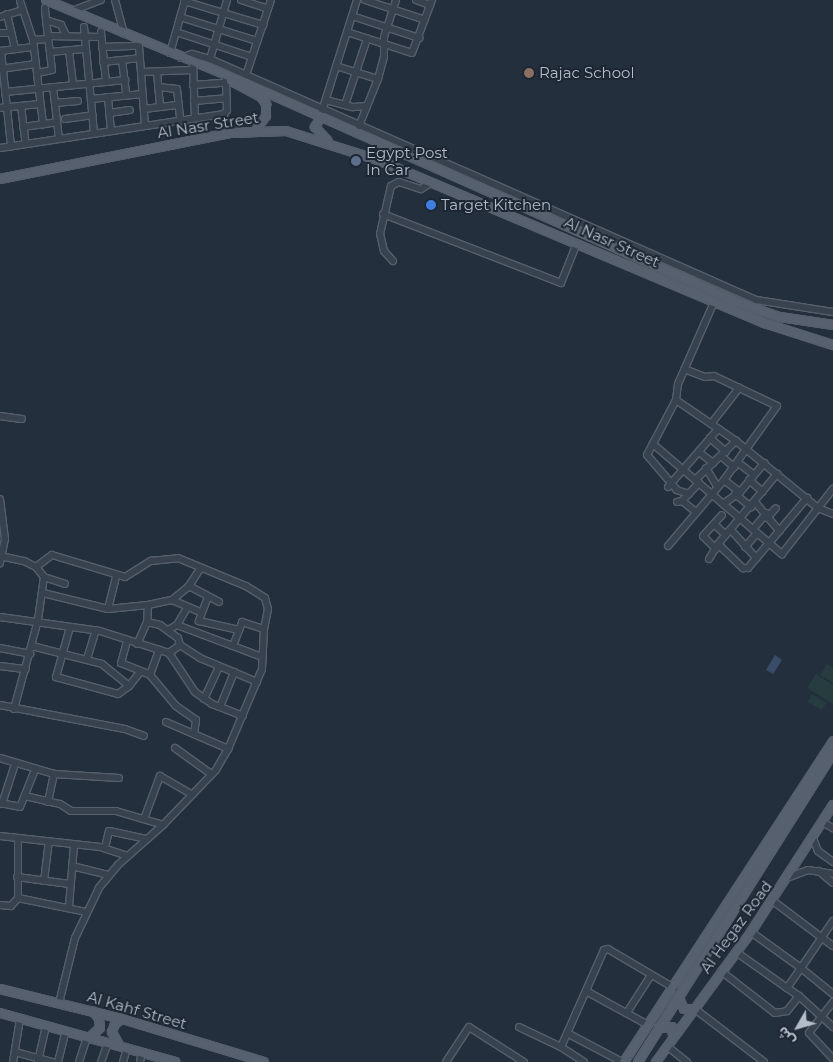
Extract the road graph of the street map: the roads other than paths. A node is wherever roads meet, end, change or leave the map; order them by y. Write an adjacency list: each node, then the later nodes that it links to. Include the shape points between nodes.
1 (101, 0): 13 (street)
2 (115, 0): 34 (street)
3 (227, 0): 20 (street)
4 (241, 0): 12 (street)
5 (271, 0): 16 (street)
6 (357, 0): 22 (street)
7 (365, 0): 17 (street)
8 (396, 0): 17 (street)
9 (416, 0): 14 (street)
10 (20, 1): 18 (street)
11 (184, 1): 20 (street); 23 (street)
12 (249, 1): 16 (street)
13 (88, 2): 19 (street)
14 (431, 2): 25 (street)
15 (46, 4): 19 (main road, Al Nasr Street); 24 (street)
16 (268, 9): 26 (street)
17 (393, 9): 25 (street); 28 (street)
18 (23, 10): 21 (street); 41 (street)
19 (72, 11): 34 (main road, Al Nasr Street)
20 (223, 13): 26 (street); 29 (street)
21 (3, 15): 33 (street)
22 (352, 16): 28 (street); 31 (street)
23 (180, 17): 29 (street); 30 (street)
24 (46, 20): 35 (street, via 61,25); 37 (street)
25 (425, 20): 38 (street)
26 (262, 25): 40 (street)
27 (84, 27): 36 (street)
28 (387, 27): 38 (street); 44 (street)
29 (219, 29): 40 (street); 43 (street)
30 (176, 32): 43 (street); 51 (street)
31 (347, 32): 39 (street); 60 (street)
32 (0, 33): 33 (street)
33 (11, 33): 46 (street)
34 (124, 34): 42 (main road, Al Nasr Street)
35 (66, 35): 36 (street); 37 (street)
36 (85, 35): 45 (street, via 101,35); 47 (street)
37 (48, 38): 41 (street); 50 (street)
38 (419, 38): 44 (street, via 412,54)
39 (367, 39): 44 (street); 64 (street)
40 (257, 41): 52 (street)
41 (34, 43): 46 (street); 58 (street)
42 (139, 43): 45 (street); 51 (main road, Al Nasr Street); 53 (street)
43 (214, 44): 52 (street); 55 (street)
44 (383, 45): 69 (street, via 384,57)
45 (102, 47): 57 (street)
46 (14, 49): 48 (street)
47 (86, 49): 49 (street); 71 (street)
48 (1, 51): 61 (street)
49 (69, 51): 50 (street); 72 (street)
50 (50, 52): 65 (street, via 52,70)
51 (170, 53): 54 (main road, Al Nasr Street)
52 (252, 57): 66 (street)
53 (140, 58): 56 (street); 62 (street)
54 (181, 58): 55 (street, via 192,54); 59 (main road, Al Nasr Street)
55 (210, 59): 66 (street)
56 (122, 60): 57 (street); 68 (street)
57 (103, 62): 70 (street)
58 (36, 64): 61 (street); 65 (street)
59 (193, 66): 63 (street); 67 (main road, Al Nasr Street); 73 (street)
60 (336, 66): 64 (street); 84 (street)
61 (1, 68): 77 (street)
62 (141, 72): 63 (street); 78 (street)
63 (157, 72): 75 (street)
64 (356, 72): 69 (street); 89 (street)
65 (37, 73): 76 (street)
66 (246, 75): 98 (street)
67 (225, 79): 73 (street); 81 (street); 98 (main road, Al Nasr Street); 107 (main road, via 266,104 266,116)
68 (125, 80): 70 (street); 79 (street)
69 (378, 80): 91 (street)
70 (106, 82): 71 (street)
71 (90, 84): 72 (street); 82 (street)
72 (73, 85): 74 (street)
73 (193, 85): 85 (street)
74 (53, 87): 76 (street); 86 (street)
75 (158, 87): 88 (street, via 176,88); 92 (street)
76 (39, 89): 77 (street); 87 (street)
77 (5, 92): 93 (street)
78 (143, 94): 79 (street); 94 (street)
79 (126, 95): 80 (street)
80 (108, 97): 82 (street); 96 (street)
81 (226, 98): 85 (street); 99 (street, via 224,114)
82 (91, 99): 97 (street)
83 (78, 100): 86 (street)
84 (326, 100): 89 (street); 98 (street)
85 (194, 101): 99 (street)
86 (55, 103): 102 (street)
87 (40, 104): 90 (street); 103 (street)
88 (179, 105): 92 (street); 101 (street)
89 (345, 105): 91 (street)
90 (21, 106): 93 (street); 106 (street)
91 (367, 106): 105 (street)
92 (160, 107): 94 (street)
93 (3, 108): 113 (street)
94 (144, 109): 104 (street)
95 (130, 110): 96 (street)
96 (109, 113): 108 (street)
97 (93, 114): 100 (street); 109 (street)
98 (321, 114): 105 (street); 111 (main road, via 316,129); 118 (main road, Al Nasr Street)
99 (195, 118): 101 (street)
100 (65, 119)
101 (180, 120): 104 (street)
102 (57, 122): 103 (street); 110 (street)
103 (43, 124): 106 (street)
104 (145, 125): 108 (street)
105 (359, 126): 116 (street)
106 (23, 127): 112 (street)
107 (256, 130): 111 (main road, Al Nasr Street, via 286,131); 115 (main road, Al Nasr Street)
108 (111, 131): 109 (street)
109 (94, 133): 110 (street)
110 (59, 139): 112 (street)
111 (330, 142): 117 (main road, Al Nasr Street)
112 (26, 144): 113 (street)
113 (11, 146): 114 (street)
114 (0, 148)
115 (0, 179)
116 (480, 180): 118 (main road); 120 (street)
117 (432, 182): 119 (street, via 421,189 394,183); 121 (main road, Al Nasr Street)
118 (476, 188): 122 (main road, Al Nasr Street)
119 (382, 214): 121 (street, via 561,283); 123 (street, via 380,240)
120 (620, 241): 122 (main road); 125 (street, via 756,300)
121 (578, 243): 124 (main road, Al Nasr Street)
122 (617, 250): 126 (main road, Al Nasr Street, via 759,310)
123 (393, 261)
124 (714, 302): 127 (main road, Al Nasr Street, via 764,323); 128 (street)
125 (833, 312)
126 (833, 325)
127 (833, 345)
128 (684, 370): 129 (street, via 705,377 714,376); 130 (street)
129 (739, 388): 133 (street); 138 (street, via 778,406)
130 (676, 400): 133 (street); 137 (street)
131 (0, 416): 132 (street)
132 (22, 419)
133 (711, 424): 134 (street)
134 (718, 429): 135 (street); 136 (street)
135 (710, 438): 139 (street); 140 (street)
136 (736, 440): 138 (street); 140 (street)
137 (653, 444): 145 (street); 150 (street, via 648,458)
138 (746, 449): 142 (street); 143 (street)
139 (699, 452): 141 (street); 145 (street)
140 (724, 454): 141 (street); 143 (street)
141 (712, 463): 144 (street)
142 (764, 463): 146 (street); 147 (street)
143 (735, 464): 147 (street); 148 (street)
144 (706, 468): 149 (street); 151 (street)
145 (683, 470): 149 (street); 150 (street)
146 (777, 474): 153 (street); 157 (street)
147 (751, 478): 153 (street); 154 (street)
148 (724, 480): 151 (street); 154 (street)
149 (697, 481): 155 (street); 156 (street)
150 (670, 484): 155 (street, via 682,494)
151 (717, 486): 156 (street)
152 (833, 488): 162 (street)
153 (763, 492): 160 (street)
154 (737, 493): 159 (street); 160 (street)
155 (688, 494): 163 (street, via 680,502)
156 (712, 494): 159 (street); 163 (street)
157 (807, 498): 162 (street); 171 (street)
158 (0, 499): 177 (street, via 4,522)
159 (723, 504): 167 (street)
160 (753, 504): 166 (street); 167 (street)
161 (776, 508): 166 (street)
162 (818, 508): 164 (street); 173 (street, via 782,554)
163 (696, 512): 174 (street)
164 (833, 514)
165 (722, 515): 168 (street)
166 (767, 516): 170 (street); 171 (street)
167 (741, 519): 169 (street); 170 (street)
168 (714, 524): 172 (street); 175 (street, via 703,537)
169 (731, 530): 172 (street); 176 (street)
170 (755, 531): 173 (street); 176 (street)
171 (779, 531): 173 (street)
172 (726, 535): 175 (street)
173 (769, 543): 178 (street)
174 (668, 546)
175 (717, 547): 178 (street, via 743,568); 179 (street)
176 (745, 547): 178 (street)
177 (1, 558): 180 (street)
178 (756, 558)
179 (709, 560)
180 (36, 567): 182 (street, via 52,555); 183 (street)
181 (200, 569): 182 (street, via 178,558 160,558 130,576); 185 (street); 199 (street, via 246,586 265,598 268,610)
182 (116, 576): 192 (street)
183 (44, 577): 184 (street); 186 (street)
184 (65, 584)
185 (189, 586): 187 (street); 188 (street)
186 (43, 593): 192 (street); 195 (street)
187 (208, 597): 189 (street); 193 (street)
188 (172, 600): 190 (street); 191 (street)
189 (219, 602)
190 (148, 605): 192 (street); 196 (street)
191 (187, 608): 193 (street); 197 (street)
192 (108, 609)
193 (200, 612): 202 (street, via 199,621)
194 (0, 620): 195 (street)
195 (38, 620): 198 (street); 206 (street)
196 (147, 622): 201 (street); 204 (street)
197 (176, 625): 201 (street); 207 (street)
198 (70, 627): 200 (street); 212 (street)
199 (264, 629): 202 (street, via 242,622); 213 (street)
200 (96, 630): 203 (street); 214 (street)
201 (168, 630): 205 (street, via 178,638)
202 (239, 630): 207 (street)
203 (127, 641): 204 (street); 218 (street, via 120,661)
204 (137, 644): 209 (street)
205 (180, 645): 210 (street); 216 (street)
206 (32, 646): 211 (street); 212 (street)
207 (233, 646): 213 (street)
208 (0, 648): 211 (street)
209 (159, 650): 210 (street); 220 (street)
210 (169, 653): 223 (street)
211 (30, 654): 217 (street)
212 (62, 655): 214 (street); 222 (street, via 55,675 59,679 118,694)
213 (262, 656): 221 (street)
214 (87, 659): 222 (street, via 102,664)
215 (0, 666): 217 (street)
216 (219, 667): 219 (street); 223 (street)
217 (26, 669): 226 (street)
218 (141, 671): 220 (street); 222 (street)
219 (234, 672): 221 (street); 225 (street)
220 (150, 675): 229 (street, via 176,706 196,720)
221 (257, 682): 227 (street)
222 (129, 686)
223 (204, 699): 225 (street)
224 (0, 705): 226 (street)
225 (220, 707): 227 (street)
226 (14, 708): 230 (street, via 53,713)
227 (243, 716): 233 (street)
228 (166, 722): 229 (street)
229 (194, 734): 233 (street)
230 (144, 736)
231 (833, 741): 273 (main road)
232 (175, 748): 239 (street)
233 (228, 749): 239 (street)
234 (833, 753): 274 (main road)
235 (0, 758): 236 (street)
236 (15, 764): 237 (street); 244 (street)
237 (35, 770): 238 (street); 242 (street)
238 (54, 774): 240 (street); 243 (street)
239 (211, 774): 241 (street)
240 (119, 778)
241 (191, 794): 246 (street, via 160,776); 248 (street)
242 (25, 796): 243 (street); 244 (street, via 19,808)
243 (48, 802): 246 (street, via 60,804 71,811 109,810)
244 (1, 804)
245 (833, 805): 247 (main road, Al Hegaz Road)
246 (144, 819): 248 (street)
247 (822, 822): 249 (street); 252 (main road, Al Hegaz Road)
248 (163, 825): 253 (street)
249 (833, 828)
250 (0, 836): 251 (street)
251 (18, 838): 254 (street); 263 (street)
252 (813, 838): 258 (street, via 818,851); 264 (main road, Al Hegaz Road)
253 (147, 839): 256 (street, via 112,830); 257 (street)
254 (49, 842): 255 (street); 265 (street)
255 (74, 845): 256 (street); 259 (street)
256 (105, 848): 257 (street)
257 (127, 856): 262 (street)
258 (833, 862)
259 (72, 866): 262 (street); 267 (street)
260 (818, 870): 261 (street); 264 (street); 266 (street)
261 (833, 874)
262 (108, 875): 272 (street)
263 (16, 877): 265 (street); 268 (street)
264 (787, 878): 269 (main road, Al Hegaz Road)
265 (44, 880): 267 (street)
266 (833, 883)
267 (70, 884): 271 (street)
268 (18, 898): 270 (street, via 11,906); 271 (street)
269 (772, 901): 276 (main road, Al Hegaz Road); 277 (street)
270 (0, 905)
271 (69, 906): 272 (street)
272 (86, 912): 291 (street, via 73,944)
273 (723, 912): 274 (main road); 283 (main road)
274 (724, 924): 289 (main road)
275 (832, 925): 277 (street)
276 (751, 932): 279 (main road, Al Hegaz Road); 280 (street)
277 (822, 935): 278 (street); 280 (street)
278 (833, 946)
279 (736, 952): 281 (main road, Al Hegaz Road); 284 (street)
280 (801, 968): 284 (street); 287 (street)
281 (721, 971): 288 (street, via 775,1013 787,1011); 292 (main road, Al Hegaz Road)
282 (651, 975): 283 (street); 286 (street, via 608,949 602,951); 293 (street)
283 (674, 988): 299 (main road)
284 (787, 988): 288 (street)
285 (0, 989): 291 (main road, Al Kahf Street)
286 (586, 991): 293 (street); 305 (street)
287 (833, 994)
288 (798, 996): 296 (street)
289 (679, 998): 292 (main road, via 684,1009); 303 (main road)
290 (833, 1002): 296 (street)
291 (59, 1003): 294 (main road, Al Kahf Street)
292 (694, 1009): 307 (main road, Al Hegaz Road); 334 (street)
293 (628, 1011): 299 (street)
294 (94, 1012): 298 (main road, Al Kahf Street); 306 (main road, via 100,1025 97,1033)
295 (0, 1013): 297 (main road)
296 (822, 1017): 302 (street); 315 (street, via 809,1037)
297 (20, 1019): 300 (main road); 312 (street)
298 (122, 1019): 310 (main road, via 112,1032); 325 (main road, Al Kahf Street)
299 (648, 1025): 330 (main road)
300 (46, 1026): 304 (main road); 316 (street)
301 (520, 1027): 311 (street)
302 (833, 1027)
303 (659, 1028): 307 (main road, via 672,1028); 331 (main road)
304 (66, 1031): 306 (main road); 319 (street)
305 (567, 1033): 311 (street); 330 (street)
306 (88, 1037): 308 (main road); 320 (street)
307 (673, 1037): 309 (main road, Al Hegaz Road)
308 (108, 1043): 310 (main road); 321 (street)
309 (667, 1046): 332 (main road, Al Hegaz Road); 333 (street)
310 (123, 1047): 313 (main road); 322 (street)
311 (561, 1047): 314 (street)
312 (14, 1052): 316 (street); 317 (street)
313 (142, 1052): 323 (street); 324 (main road)
314 (573, 1054): 328 (street); 329 (street)
315 (833, 1059)
316 (38, 1060): 318 (street)
317 (13, 1062)
318 (53, 1062)
319 (58, 1062)
320 (79, 1062)
321 (101, 1062)
322 (122, 1062)
323 (140, 1062)
324 (175, 1062)
325 (264, 1062)
326 (446, 1062): 327 (street, via 469,1027)
327 (524, 1062)
328 (569, 1062)
329 (584, 1062)
330 (623, 1062)
331 (638, 1062)
332 (656, 1062)
333 (688, 1062)
334 (764, 1062)

